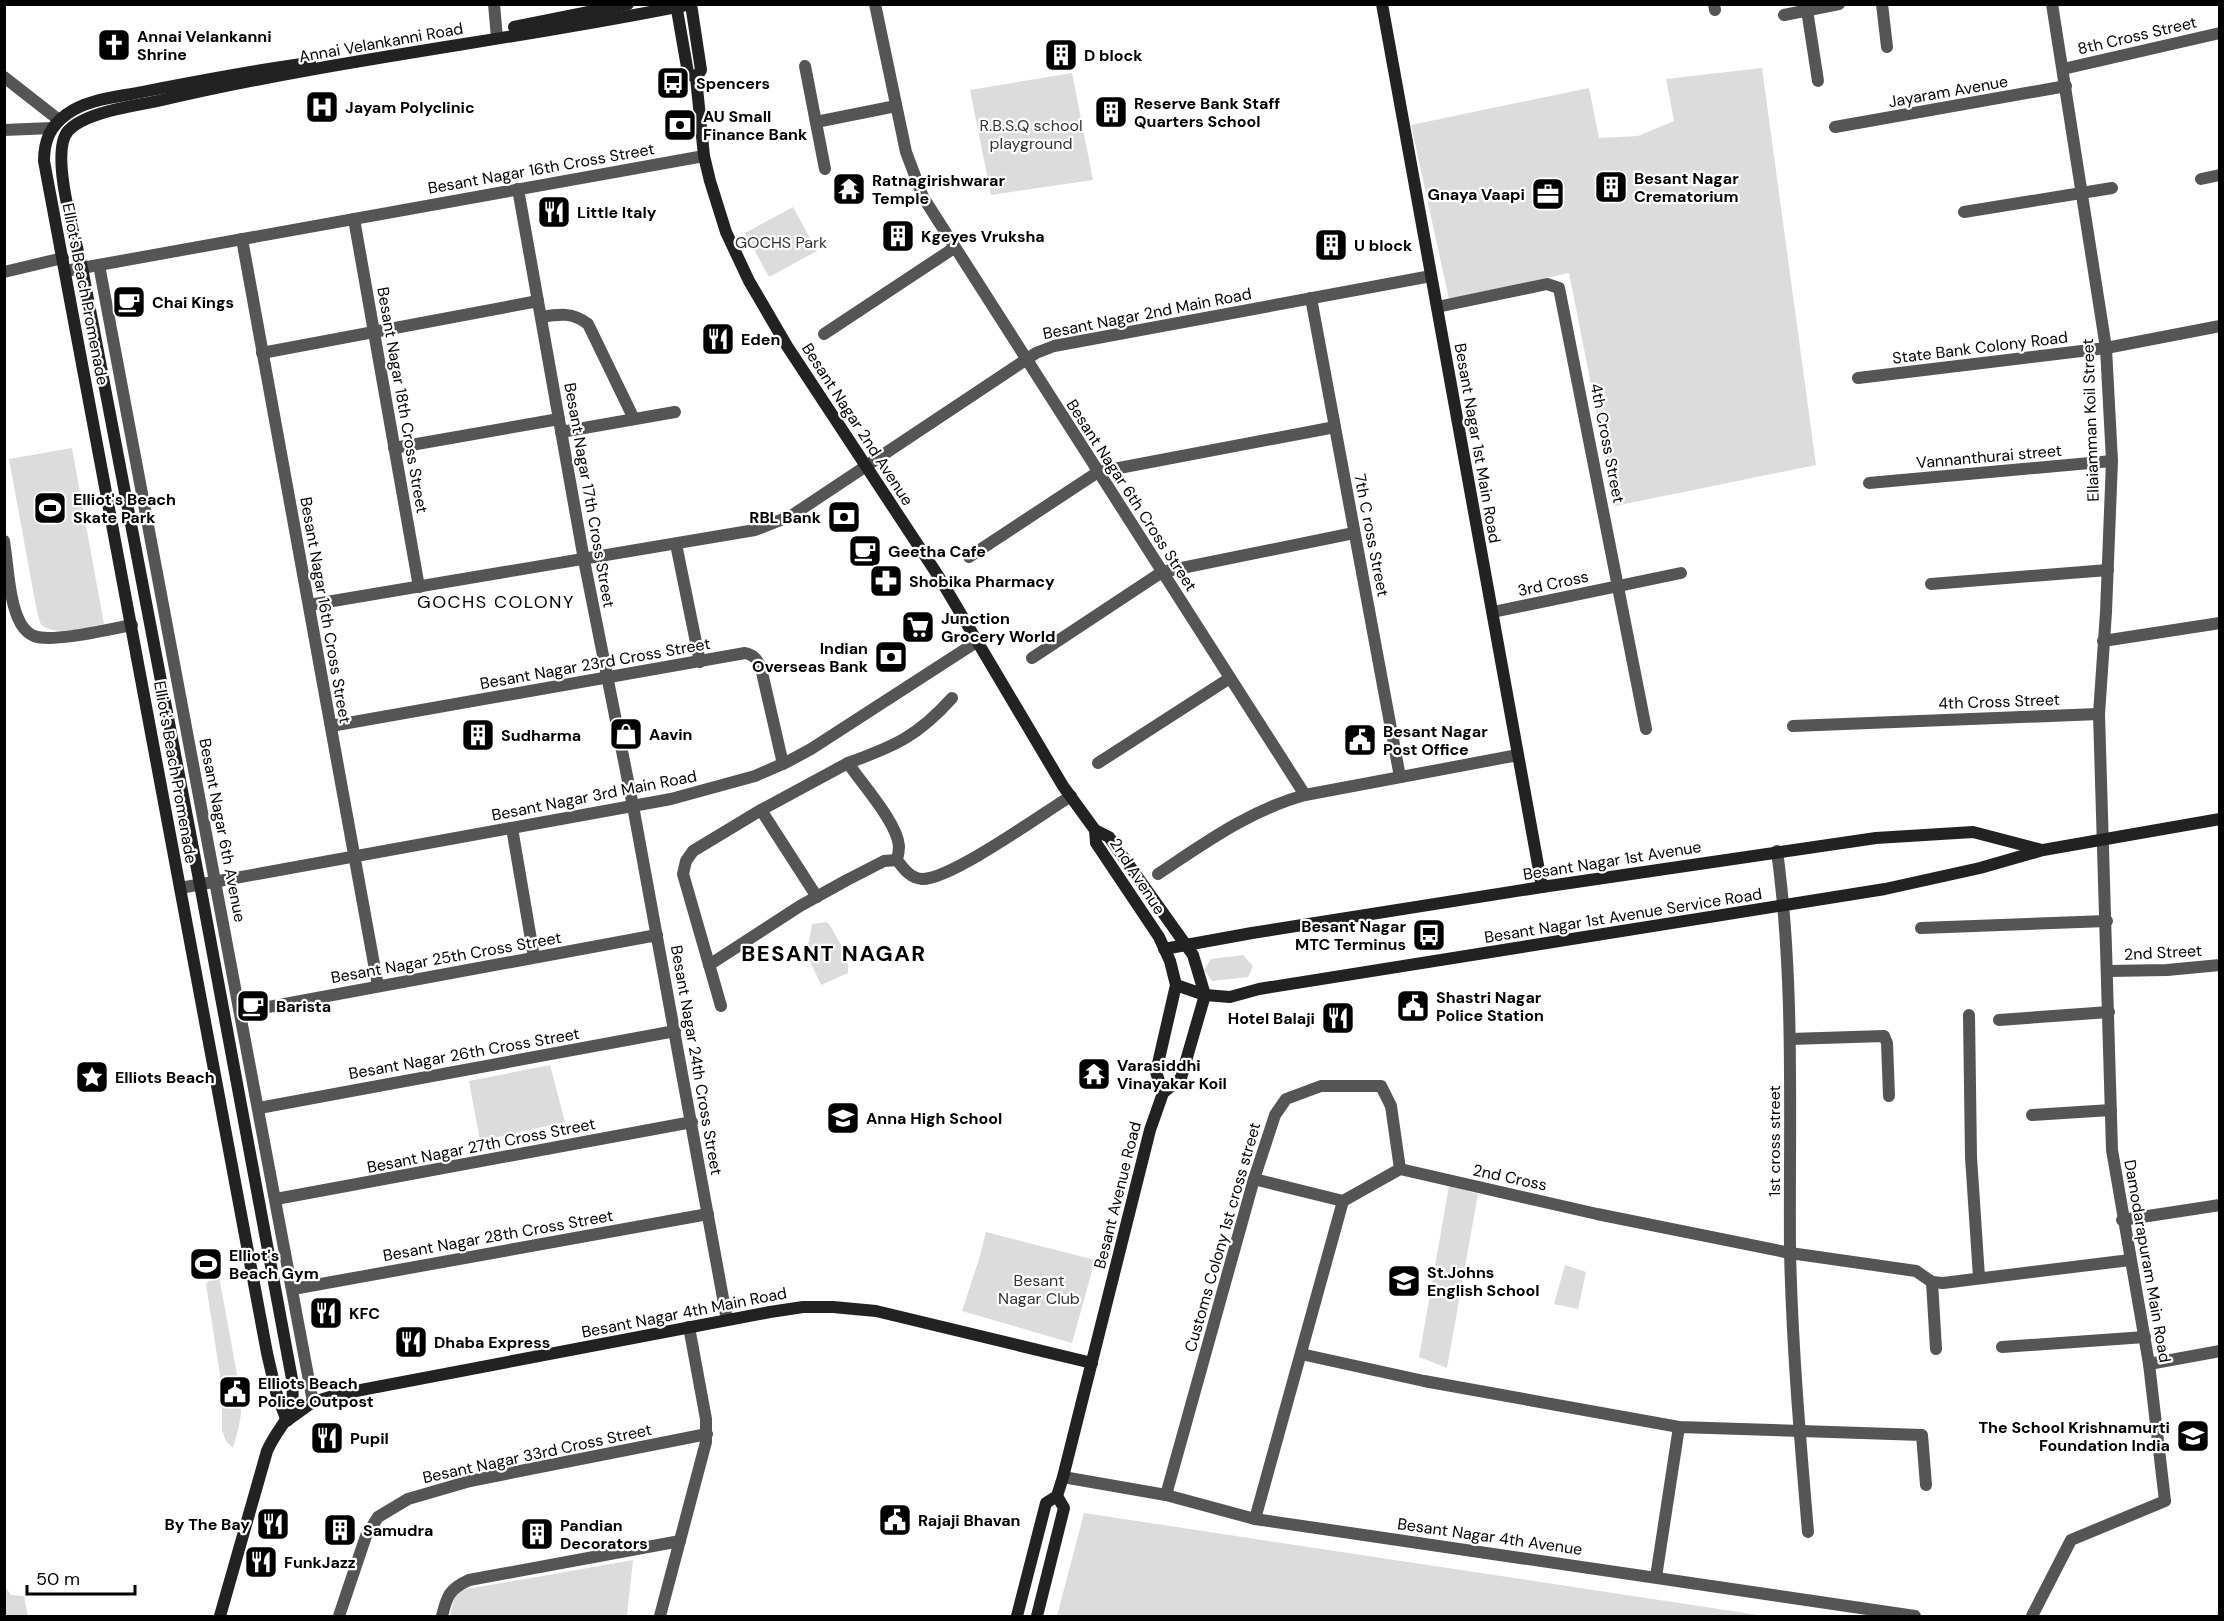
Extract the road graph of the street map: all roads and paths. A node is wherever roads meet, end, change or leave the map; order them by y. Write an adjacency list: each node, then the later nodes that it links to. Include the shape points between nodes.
1 (494, 4): 14 (street)
2 (628, 4): 14 (street, Annai Velankanni Road)
3 (691, 4): 9 (street, Annai Velankanni Road); 19 (street, via 700,70)
4 (875, 4): 23 (street, Besant Nagar 6th Cross Street)
5 (1382, 4): 44 (street, Besant Nagar 1st Main Road)
6 (1839, 4): 11 (street)
7 (1882, 4): 15 (street)
8 (2052, 4): 17 (street, Ellaiamman Koil Street)
9 (676, 6): 10 (street, Annai Velankanni Road); 19 (street, Besant Nagar 2nd Avenue, via 688,73)
10 (643, 9): 14 (street, Annai Velankanni Road)
11 (1807, 10): 12 (street); 20 (street)
12 (1784, 15)
13 (2220, 33): 17 (street, 8th Cross Street)
14 (497, 34): 21 (street, Annai Velankanni Road)
15 (1887, 48)
16 (805, 66): 24 (street)
17 (2063, 69): 22 (street, Ellaiamman Koil Street)
18 (4, 78): 25 (street)
19 (696, 78): 29 (street, Besant Nagar 2nd Avenue)
20 (1818, 81)
21 (201, 86): 25 (street, Annai Velankanni Road, via 81,106); 28 (street, Annai Velankanni Road, via 102,114 78,123)
22 (2066, 86): 26 (street, Jayaram Avenue); 35 (street, Ellaiamman Koil Street)
23 (896, 106): 24 (street); 39 (street, Besant Nagar 6th Cross Street, via 912,172)
24 (816, 122): 30 (street)
25 (56, 124): 27 (street); 40 (street, Elliot's Beach Promenade, via 44,148 44,161)
26 (1835, 128)
27 (4, 130)
28 (65, 137): 42 (street, Elliot's Beach Promenade, via 60,152 62,173)
29 (704, 156): 34 (street, Besant Nagar 16th Cross Street); 63 (street, Besant Nagar 2nd Avenue, via 726,232 749,281)
30 (825, 169)
31 (2220, 175): 32 (street)
32 (2201, 179)
33 (2112, 188): 35 (street)
34 (518, 189): 37 (street, Besant Nagar 16th Cross Street); 46 (street, Besant Nagar 17th Cross Street)
35 (2081, 194): 36 (street); 52 (street, Ellaiamman Koil Street)
36 (1964, 212)
37 (354, 219): 38 (street, Besant Nagar 16th Cross Street); 50 (street, Besant Nagar 18th Cross Street)
38 (242, 239): 41 (street, Besant Nagar 16th Cross Street); 53 (street, Besant Nagar 16th Cross Street)
39 (954, 248): 51 (street); 54 (street, Besant Nagar 6th Cross Street)
40 (64, 265): 42 (street, Besant Nagar 16th Cross Street); 43 (street, Besant Nagar 16th Cross Street); 81 (street, Elliot's Beach Promenade)
41 (99, 265): 42 (street, Besant Nagar 16th Cross Street); 111 (street, Besant Nagar 6th Avenue)
42 (82, 268): 112 (street, Elliot's Beach Promenade)
43 (4, 272)
44 (1431, 276): 45 (street, Besant Nagar 2nd Main Road); 47 (street, Besant Nagar 1st Main Road)
45 (1311, 298): 54 (street, Besant Nagar 2nd Main Road, via 1054,345); 59 (street, 7th C ross Street)
46 (538, 301): 48 (street, Besant Nagar 17th Cross Street); 50 (street)
47 (1437, 308): 75 (street, 4th Cross Street, via 1547,284 1559,288); 79 (street, Besant Nagar 1st Main Road)
48 (541, 317): 57 (street, Besant Nagar 17th Cross Street); 58 (street, via 568,314 579,316 588,324)
49 (2220, 326): 52 (street, State Bank Colony Road)
50 (374, 332): 53 (street); 61 (street, Besant Nagar 18th Cross Street)
51 (824, 333)
52 (2106, 348): 55 (street, State Bank Colony Road); 62 (street, Ellaiamman Koil Street)
53 (262, 353): 78 (street, Besant Nagar 16th Cross Street)
54 (1025, 360): 63 (street, Besant Nagar 2nd Main Road); 64 (street, Besant Nagar 6th Cross Street)
55 (1858, 378)
56 (675, 412): 58 (street)
57 (559, 419): 60 (street, Besant Nagar 17th Cross Street); 61 (street)
58 (634, 419): 60 (street)
59 (1335, 427): 64 (street); 66 (street, 7th C ross Street)
60 (561, 432): 70 (street, Besant Nagar 17th Cross Street)
61 (394, 448): 76 (street, Besant Nagar 18th Cross Street)
62 (2112, 461): 65 (street, Vannanthurai street); 71 (street, Ellaiamman Koil Street)
63 (867, 467): 68 (street, Besant Nagar 2nd Main Road, via 773,525); 82 (street, Besant Nagar 2nd Avenue)
64 (1098, 472): 69 (street); 72 (street, Besant Nagar 6th Cross Street)
65 (1869, 483)
66 (1354, 532): 72 (street); 97 (street, 7th C ross Street)
67 (4, 542): 77 (street)
68 (676, 544): 70 (street, Besant Nagar 2nd Main Road); 85 (street)
69 (969, 557)
70 (584, 560): 76 (street, Besant Nagar 2nd Main Road); 87 (street, Besant Nagar 17th Cross Street)
71 (2108, 570): 74 (street); 83 (street, Ellaiamman Koil Street)
72 (1162, 572): 84 (street); 86 (street, Besant Nagar 6th Cross Street)
73 (1681, 573): 75 (street, 3rd Cross)
74 (1931, 584)
75 (1619, 585): 79 (street, 3rd Cross); 92 (street, 4th Cross Street)
76 (419, 587): 78 (street, Besant Nagar 2nd Main Road)
77 (8, 589): 81 (street, via 19,622 34,636 61,636)
78 (309, 605): 90 (street, Besant Nagar 16th Cross Street)
79 (1493, 612): 93 (street, Besant Nagar 1st Main Road)
80 (2220, 623): 83 (street)
81 (132, 625): 114 (street, Elliot's Beach Promenade)
82 (978, 641): 96 (street, Besant Nagar 3rd Main Road); 99 (street, Besant Nagar 2nd Avenue)
83 (2103, 641): 89 (street, Ellaiamman Koil Street)
84 (1032, 657)
85 (700, 662): 87 (street, Besant Nagar 23rd Cross Street); 96 (street, Besant Nagar 23rd Cross Street, via 745,653 757,659)
86 (1230, 678): 95 (street); 98 (street, Besant Nagar 6th Cross Street)
87 (607, 679): 90 (street, Besant Nagar 23rd Cross Street); 100 (street, Besant Nagar 17th Cross Street)
88 (952, 698): 94 (street, via 932,720 903,741)
89 (2099, 714): 91 (street, 4th Cross Street); 105 (street, Ellaiamman Koil Street)
90 (331, 726): 108 (street, Besant Nagar 16th Cross Street)
91 (1793, 726)
92 (1646, 729)
93 (1518, 755): 97 (street); 113 (street, Besant Nagar 1st Main Road)
94 (848, 763): 101 (street); 109 (street, via 893,828 899,845)
95 (1098, 763)
96 (783, 764): 100 (street, Besant Nagar 3rd Main Road, via 724,786)
97 (1400, 777): 98 (street)
98 (1305, 795): 110 (street, via 1242,820)
99 (1071, 796): 104 (street, Besant Nagar 2nd Avenue); 109 (street, via 940,876 910,876)
100 (633, 806): 103 (street, Besant Nagar 3rd Main Road); 119 (street, Besant Nagar 24th Cross Street)
101 (761, 810): 115 (street); 123 (street, via 693,851 686,861 683,874)
102 (2220, 819): 105 (street, Besant Nagar 1st Avenue Service Road)
103 (512, 828): 108 (street, Besant Nagar 3rd Main Road); 122 (street)
104 (1095, 830): 120 (street, via 1109,837); 121 (street, 2nd Avenue, via 1096,843)
105 (2102, 839): 106 (street, Besant Nagar 1st Avenue Service Road); 117 (street, Damodarapuram Main Road)
106 (2043, 850): 107 (street, Besant Nagar 1st Avenue, via 1973,832 1876,838); 116 (street, Besant Nagar 1st Avenue Service Road, via 1885,889)
107 (1777, 851): 113 (street, Besant Nagar 1st Avenue); 116 (street, 1st cross street)
108 (355, 856): 111 (street, Besant Nagar 3rd Main Road); 127 (street, Besant Nagar 16th Cross Street)
109 (897, 860): 115 (street, via 884,861)
110 (1158, 874)
111 (216, 882): 112 (street, Besant Nagar 3rd Main Road); 130 (street, Besant Nagar 6th Avenue)
112 (200, 884): 114 (street, Besant Nagar 3rd Main Road); 164 (street, Elliot's Beach Promenade, via 290,1362 293,1395)
113 (1542, 887): 120 (street, Besant Nagar 1st Avenue)
114 (180, 888): 164 (street, Elliot's Beach Promenade, via 267,1353)
115 (817, 897): 123 (street)
116 (1785, 906): 128 (street, Besant Nagar 1st Avenue Service Road, via 1259,989 1230,997); 135 (street, 1st cross street)
117 (2107, 921): 118 (street); 125 (street, Damodarapuram Main Road)
118 (1921, 928)
119 (657, 935): 122 (street, Besant Nagar 25th Cross Street); 134 (street, Besant Nagar 24th Cross Street)
120 (1186, 944): 121 (street, Besant Nagar 1st Avenue); 128 (street)
121 (1164, 949): 126 (street, 2nd Avenue)
122 (534, 957): 127 (street, Besant Nagar 25th Cross Street)
123 (709, 965): 129 (street)
124 (2220, 965): 125 (street, 2nd Street)
125 (2108, 971): 131 (street, Damodarapuram Main Road)
126 (1176, 985): 128 (street, Besant Nagar 1st Avenue Service Road); 136 (street, Besant Avenue Road, via 1156,1072)
127 (378, 986): 130 (street, Besant Nagar 25th Cross Street)
128 (1206, 995): 136 (street, via 1181,1078)
129 (721, 1006)
130 (241, 1012): 138 (street, Besant Nagar 6th Avenue)
131 (2109, 1012): 133 (street); 139 (street, Damodarapuram Main Road)
132 (1969, 1015): 151 (street, via 1971,1156)
133 (1999, 1020)
134 (675, 1031): 138 (street, Besant Nagar 26th Cross Street); 141 (street, Besant Nagar 24th Cross Street)
135 (1790, 1039): 137 (street, via 1884,1036); 149 (street, 1st cross street)
136 (1163, 1093): 161 (street, Besant Avenue Road, via 1150,1130)
137 (1889, 1096)
138 (259, 1108): 144 (street, Besant Nagar 6th Avenue)
139 (2110, 1110): 140 (street); 148 (street, Damodarapuram Main Road)
140 (2032, 1114)
141 (692, 1122): 144 (street, Besant Nagar 27th Cross Street); 147 (street, Besant Nagar 24th Cross Street)
142 (1401, 1169): 143 (street, Customs Colony 1st cross street, via 1391,1106 1381,1086 1321,1086 1286,1099 1275,1115); 145 (street); 149 (street, 2nd Cross, via 1597,1214)
143 (1254, 1179): 145 (street); 170 (street, Customs Colony 1st cross street)
144 (276, 1200): 153 (street, Besant Nagar 6th Avenue)
145 (1343, 1201): 160 (street)
146 (2220, 1205): 148 (street)
147 (708, 1214): 153 (street, Besant Nagar 28th Cross Street); 154 (street, Besant Nagar 24th Cross Street)
148 (2122, 1220): 150 (street, Damodarapuram Main Road)
149 (1790, 1252): 152 (street, 2nd Cross, via 1911,1269); 166 (street, 1st cross street)
150 (2130, 1260): 151 (street); 156 (street, Damodarapuram Main Road)
151 (1979, 1277): 152 (street)
152 (1932, 1282): 158 (street)
153 (293, 1289): 163 (street, Besant Nagar 6th Avenue)
154 (727, 1320): 155 (street, Besant Nagar 4th Main Road); 161 (street, Besant Nagar 4th Main Road, via 803,1307 876,1311)
155 (689, 1327): 163 (street, Besant Nagar 4th Main Road); 167 (street)
156 (2145, 1337): 157 (street); 162 (street, Damodarapuram Main Road)
157 (2002, 1347)
158 (1936, 1349)
159 (2220, 1351): 162 (street)
160 (1301, 1354): 165 (street, via 1424,1381); 172 (street)
161 (1092, 1363): 168 (street, Besant Avenue Road)
162 (2149, 1364): 183 (street, Damodarapuram Main Road, via 2165,1501 2071,1540)
163 (313, 1402): 164 (street, Besant Nagar 4th Main Road)
164 (287, 1421): 176 (street, Elliot's Beach Promenade, via 267,1451)
165 (1679, 1427): 166 (street); 175 (street)
166 (1799, 1431): 169 (street, via 1922,1435); 173 (street, 1st cross street)
167 (707, 1434): 174 (street); 177 (street, Besant Nagar 33rd Cross Street, via 470,1481 408,1499 378,1517 366,1536)
168 (1063, 1477): 170 (street, Besant Nagar 4th Avenue); 171 (street, Besant Avenue Road)
169 (1926, 1485)
170 (1166, 1495): 172 (street, Besant Nagar 4th Avenue)
171 (1057, 1496): 180 (street, Besant Avenue Road, via 1046,1503); 181 (street, via 1065,1508)
172 (1255, 1519): 175 (street, Besant Nagar 4th Avenue)
173 (1808, 1532)
174 (681, 1541): 178 (street, via 469,1580 450,1593); 179 (street)
175 (1656, 1577): 182 (street, Besant Nagar 4th Avenue)
176 (220, 1617)
177 (339, 1617)
178 (442, 1617)
179 (660, 1617)
180 (1017, 1617)
181 (1038, 1617)
182 (1915, 1617)
183 (2032, 1617)

